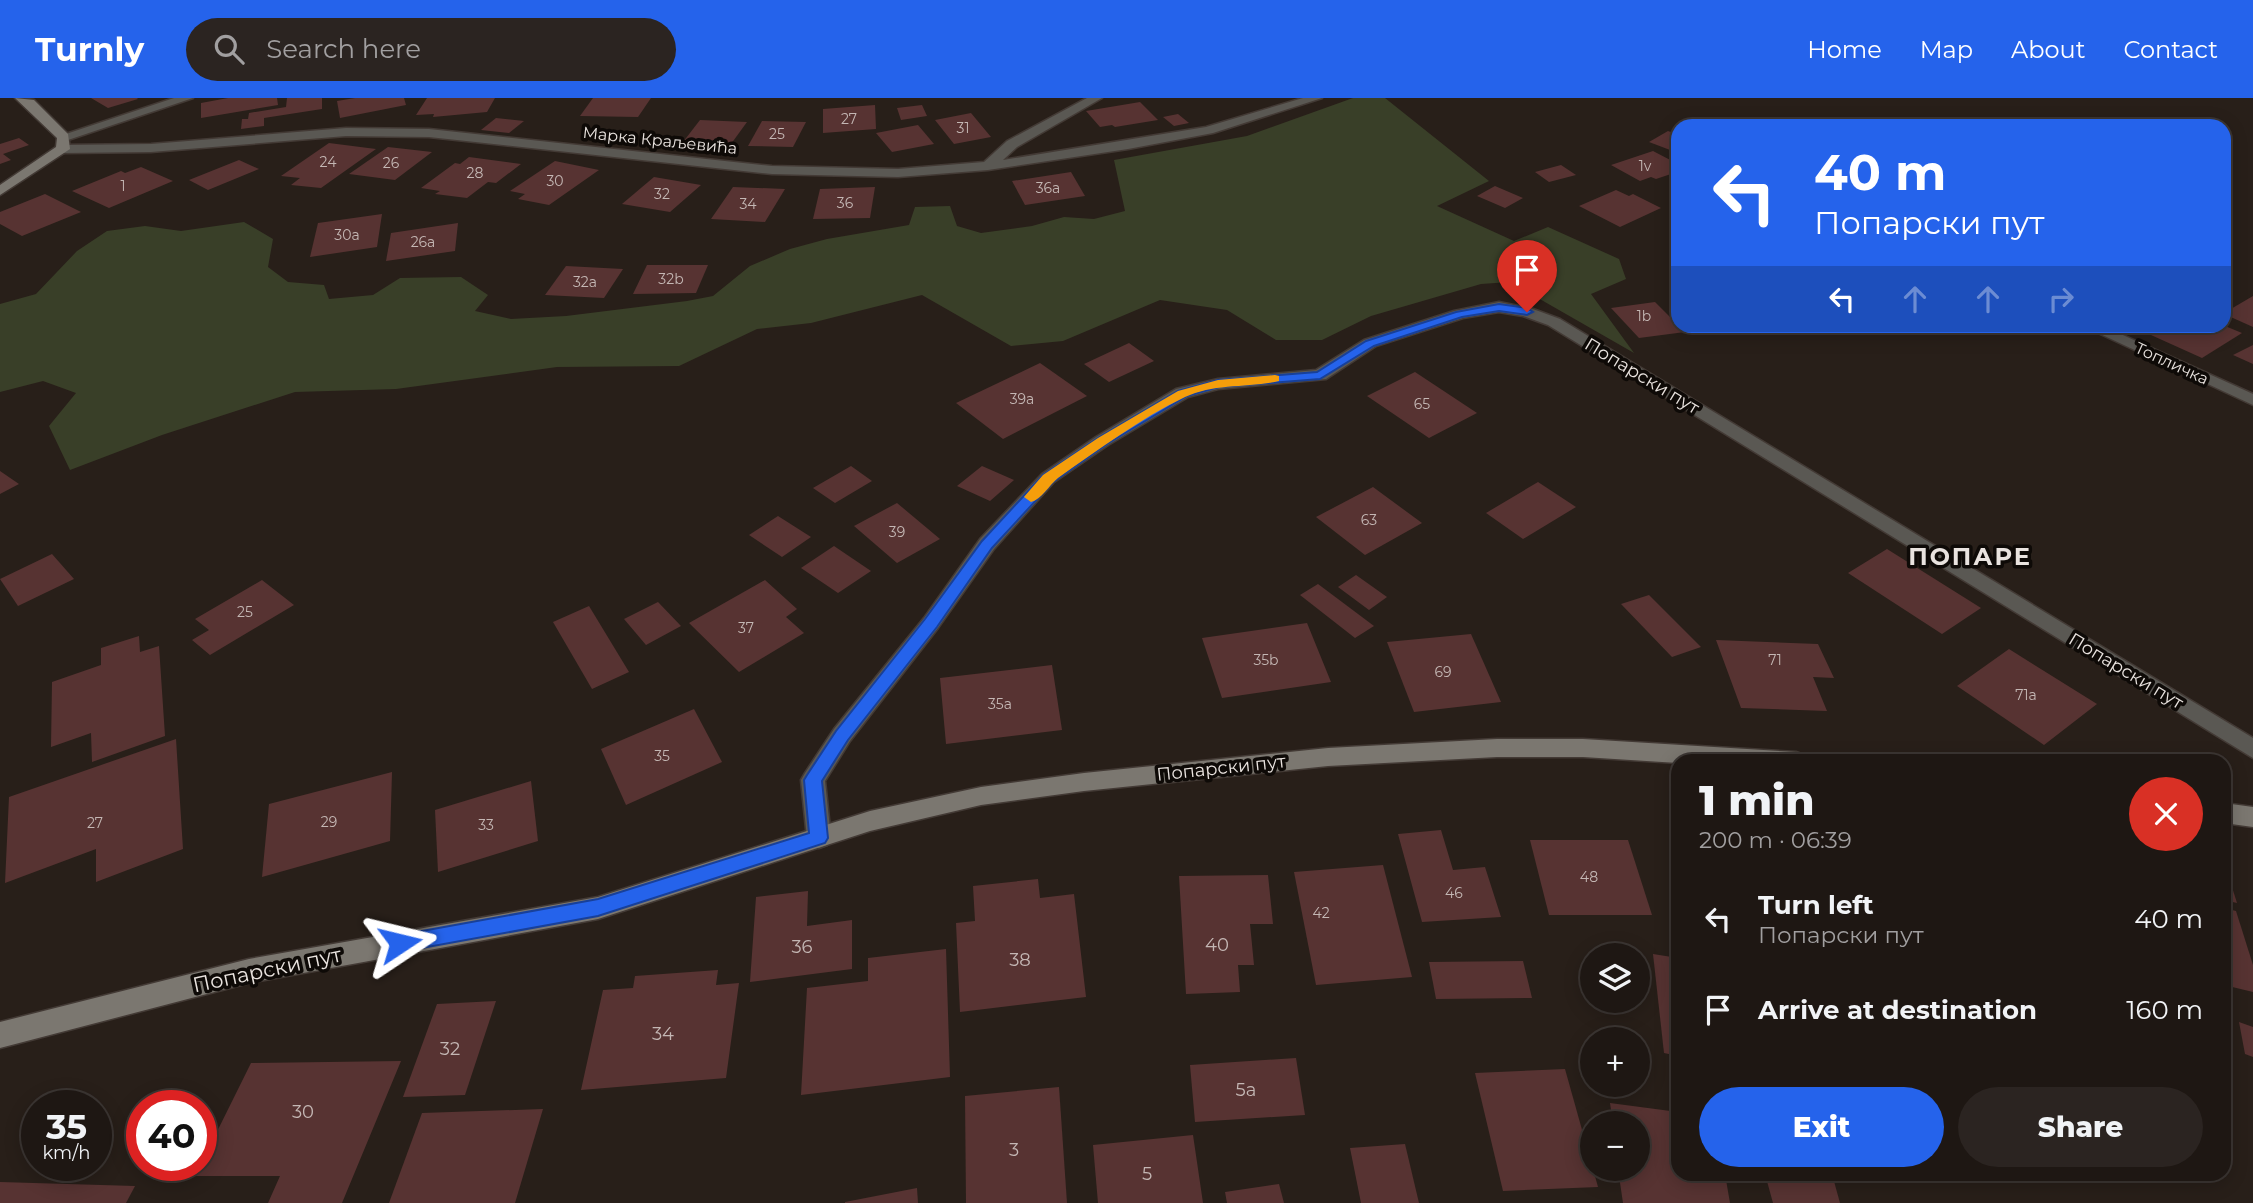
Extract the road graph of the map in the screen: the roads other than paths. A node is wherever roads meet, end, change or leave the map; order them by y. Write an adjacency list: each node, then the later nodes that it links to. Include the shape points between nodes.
1 (21, 98): 5 (street)
2 (187, 98): 5 (street)
3 (1096, 98): 6 (street, via 1012,144)
4 (1316, 98): 6 (street, Марка Краљевића, via 1208,130)
5 (63, 143): 6 (street, Марка Краљевића, via 151,148 377,131 821,173); 7 (street)
6 (988, 166)
7 (0, 191)
8 (2106, 333): 9 (street, Топличка)
9 (2253, 400)
10 (2253, 749): 14 (street, Попарски пут, via 1554,322 1499,307 1460,314 1370,343 1320,375 1218,384 1182,393 1048,478 987,544 813,780)
11 (1681, 754): 14 (street, Попарски пут, via 1497,748 1328,757 981,796)
12 (2231, 814): 13 (street)
13 (2253, 817)
14 (819, 838): 15 (street, Попарски пут, via 598,908 249,971)
15 (0, 1035)

